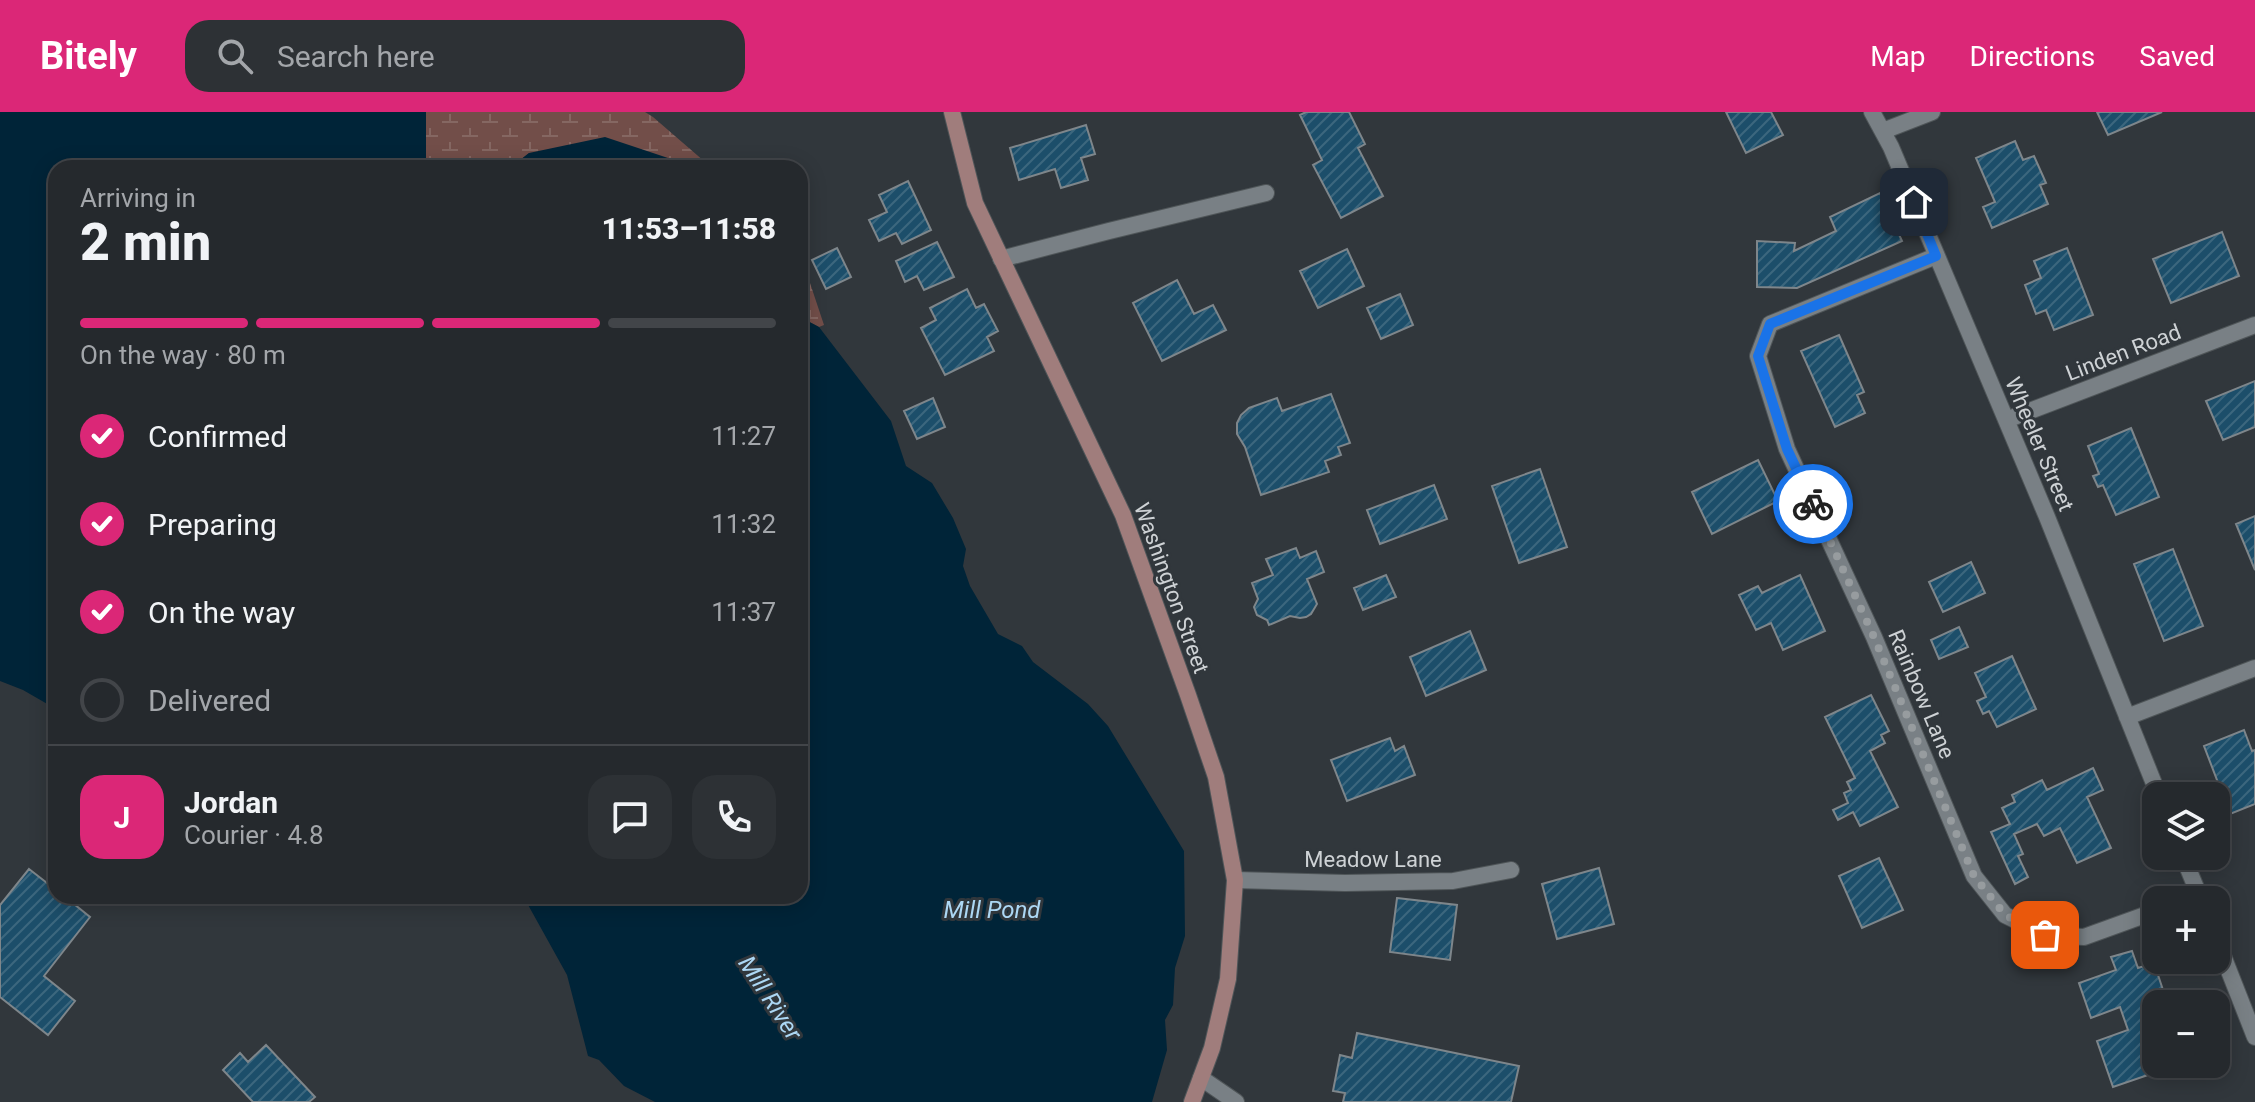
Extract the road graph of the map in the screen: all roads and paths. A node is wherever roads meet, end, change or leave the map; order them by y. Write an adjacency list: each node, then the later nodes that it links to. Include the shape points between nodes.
1 (952, 112): 7 (main road, Washington Street, via 975,203)
2 (1872, 112): 4 (street, Wheeler Street)
3 (1932, 112): 4 (street)
4 (1883, 131): 6 (street, Wheeler Street)
5 (1266, 193): 7 (street)
6 (1936, 256): 9 (street, Wheeler Street); 15 (street, Rainbow Lane, via 1770,324 1758,356 1787,449 1874,637 1974,876 2005,915 2045,935 2084,937)
7 (1001, 259): 14 (main road, Washington Street, via 1123,515 1216,777)
8 (2255, 325): 9 (street, Linden Road)
9 (2006, 420): 11 (street, Wheeler Street)
10 (2255, 668): 11 (street)
11 (2127, 717): 12 (street, Wheeler Street)
12 (2153, 782)
13 (1511, 870): 14 (street, Meadow Lane, via 1453,881)
14 (1235, 880): 19 (main road, Washington Street, via 1228,979)
15 (2142, 916)
16 (2230, 964): 17 (street)
17 (2248, 998): 18 (street)
18 (2255, 1037)
19 (1201, 1078): 20 (main road, Washington Street); 21 (street)
20 (1192, 1102)
21 (1236, 1102)

